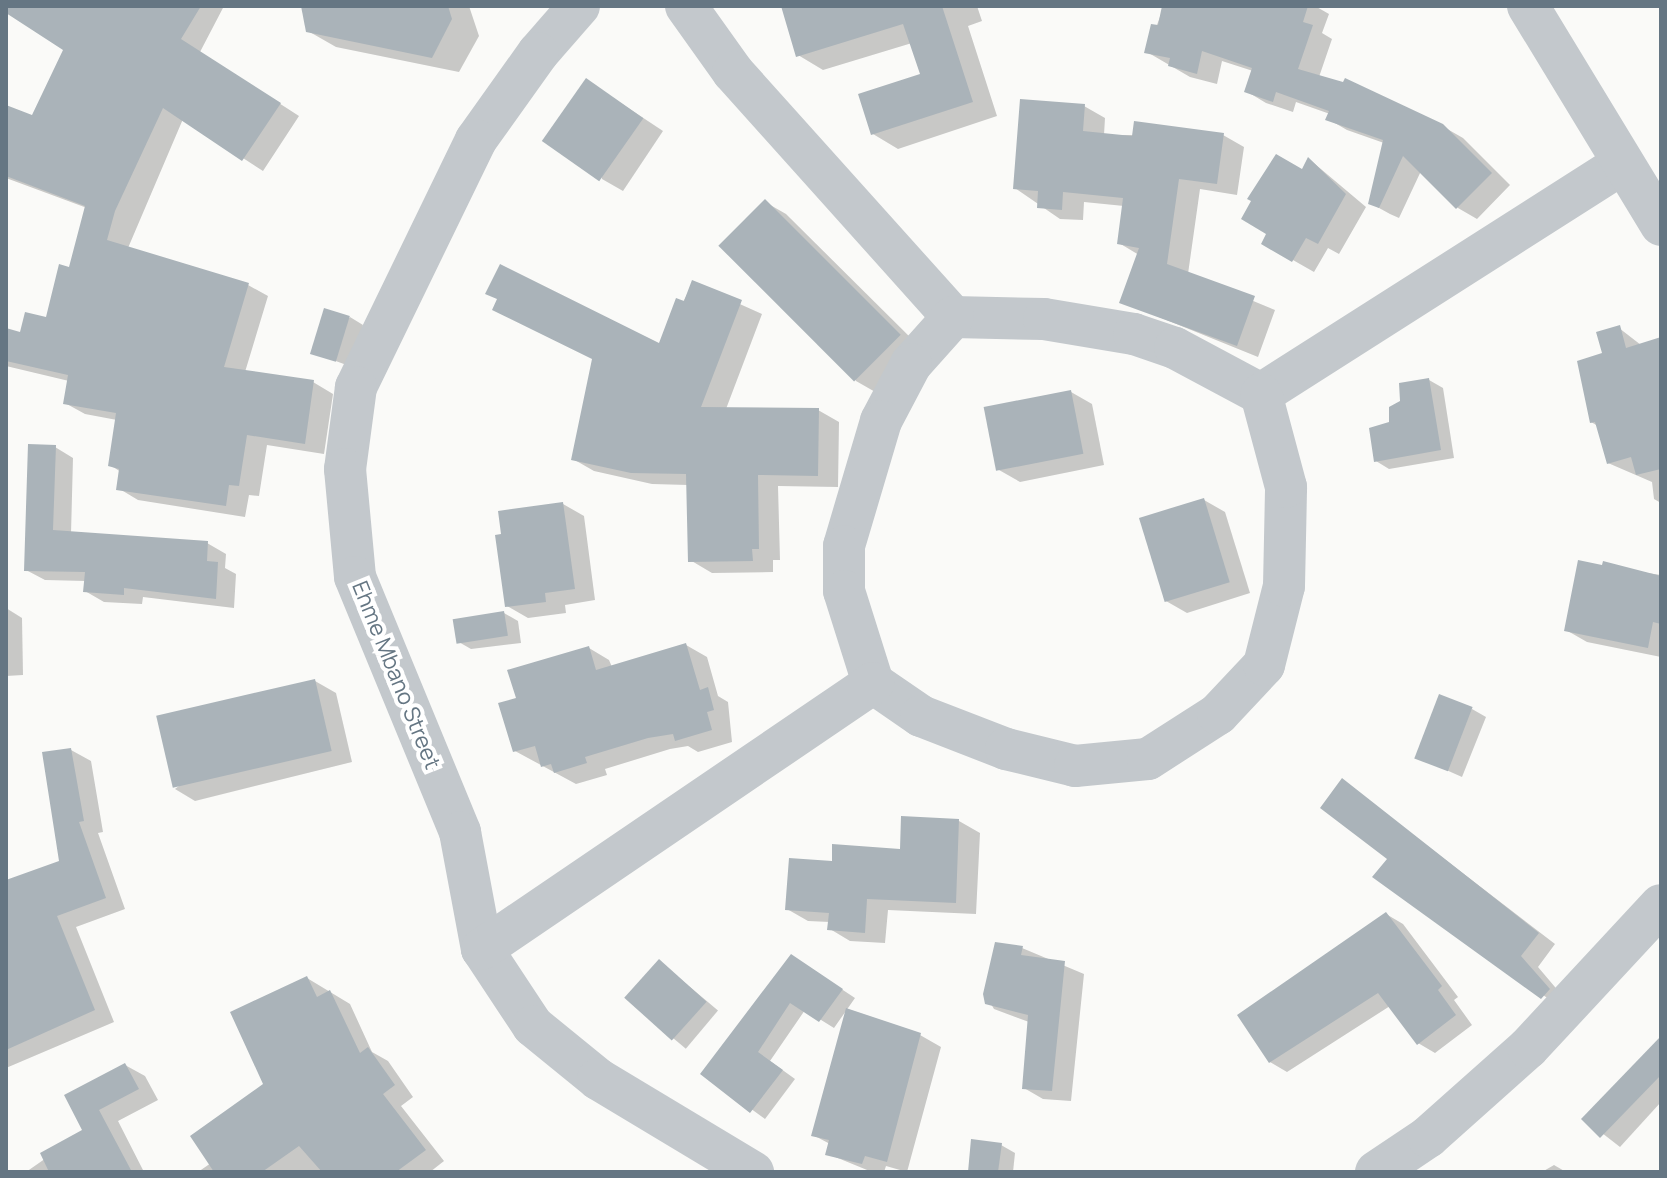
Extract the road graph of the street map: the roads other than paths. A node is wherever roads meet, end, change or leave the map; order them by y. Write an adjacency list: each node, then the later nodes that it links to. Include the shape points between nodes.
1 (579, 6): 10 (street, Ehme Mbano Street, via 476,140 426,237 356,387 345,469 355,577 460,832)
2 (686, 6): 6 (street, via 733,72)
3 (1528, 6): 4 (street)
4 (1621, 165): 5 (street); 7 (street)
5 (1661, 225)
6 (953, 317): 7 (street, via 1044,319 1134,334 1175,348); 8 (street, via 911,364 881,421 844,546 844,591)
7 (1261, 394): 8 (street, via 1286,487 1284,586 1264,665 1218,714 1148,759 1075,766 1006,749 921,716)
8 (873, 683): 10 (street)
9 (1661, 905): 12 (street, via 1528,1048 1428,1137)
10 (482, 949): 11 (street, Ehme Mbano Street, via 533,1026 598,1079)
11 (753, 1172)
12 (1376, 1172)

